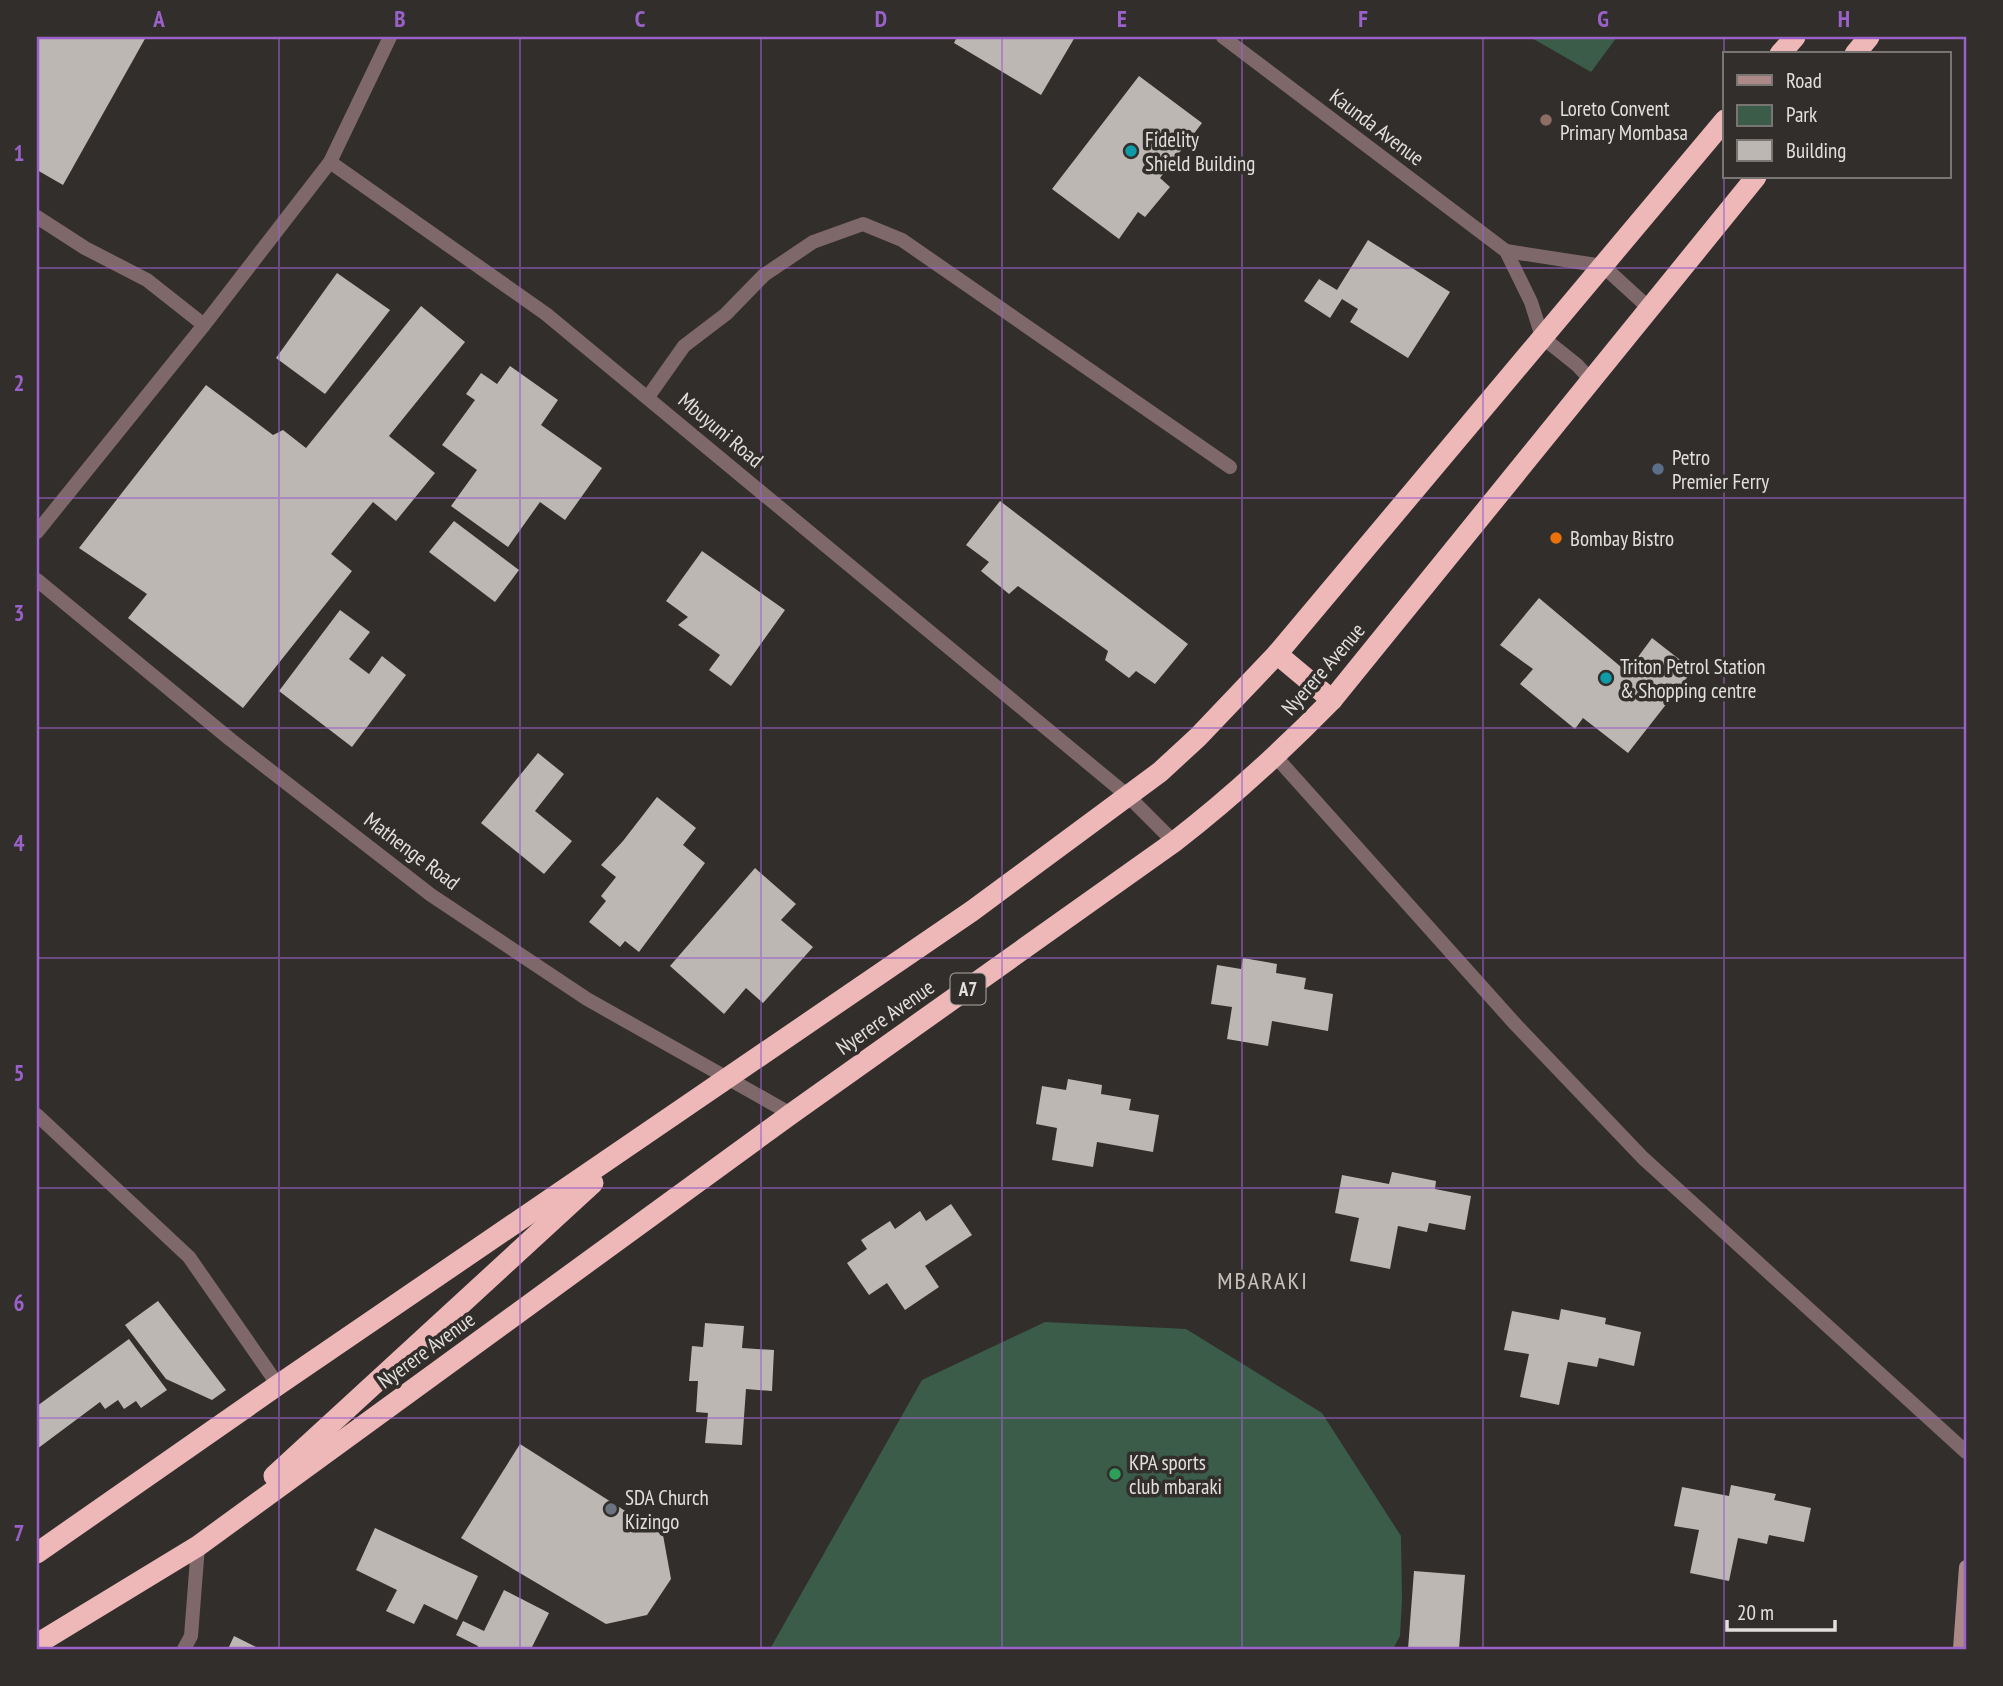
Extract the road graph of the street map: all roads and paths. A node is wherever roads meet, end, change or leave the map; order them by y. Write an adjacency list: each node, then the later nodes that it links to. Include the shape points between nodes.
1 (390, 37): 8 (street)
2 (1223, 37): 11 (street, Kaunda Avenue)
3 (1795, 37): 5 (highway)
4 (1869, 37): 6 (highway)
5 (1782, 52)
6 (1857, 52)
7 (1723, 122): 12 (highway, Nyerere Avenue)
8 (330, 162): 14 (street); 17 (street, Mbuyuni Road, via 546,314)
9 (1755, 178): 13 (highway, Nyerere Avenue / A7)
10 (37, 216): 14 (street, via 85,248 147,280)
11 (1506, 251): 12 (street, Kaunda Avenue); 15 (street, Kaunda Avenue)
12 (1603, 266): 13 (street); 15 (highway, Nyerere Avenue)
13 (1649, 309): 16 (highway, Nyerere Avenue / A7)
14 (204, 325): 19 (street)
15 (1542, 337): 16 (street); 21 (highway, Nyerere Avenue)
16 (1591, 380): 22 (highway, Nyerere Avenue / A7)
17 (648, 397): 18 (street, via 684,346 726,314 764,275 814,242 863,224 902,240); 24 (street, Mbuyuni Road)
18 (1230, 467)
19 (37, 532)
20 (37, 580): 26 (street, Mathenge Road, via 231,740 431,895 587,999)
21 (1277, 654): 22 (highway); 24 (highway, Nyerere Avenue, via 1198,737)
22 (1332, 700): 23 (highway, Nyerere Avenue / A7)
23 (1276, 757): 25 (highway, Nyerere Avenue / A7); 31 (street, via 1516,1025 1643,1158)
24 (1128, 796): 25 (street, Mbuyuni Road); 26 (highway, Nyerere Avenue, via 972,911)
25 (1174, 842): 27 (highway, Nyerere Avenue / A7)
26 (727, 1079): 27 (street, Mathenge Road); 29 (highway, Nyerere Avenue)
27 (791, 1114): 32 (highway, Nyerere Avenue / A7)
28 (37, 1115): 30 (street, via 189,1257)
29 (649, 1132): 30 (highway, Nyerere Avenue); 32 (highway)
30 (278, 1385): 33 (highway, Nyerere Avenue)
31 (1966, 1452)
32 (198, 1546): 35 (highway, Nyerere Avenue / A7); 36 (street, via 191,1636)
33 (37, 1553)
34 (1966, 1567): 37 (main road)
35 (37, 1644)
36 (184, 1649)
37 (1960, 1649)

